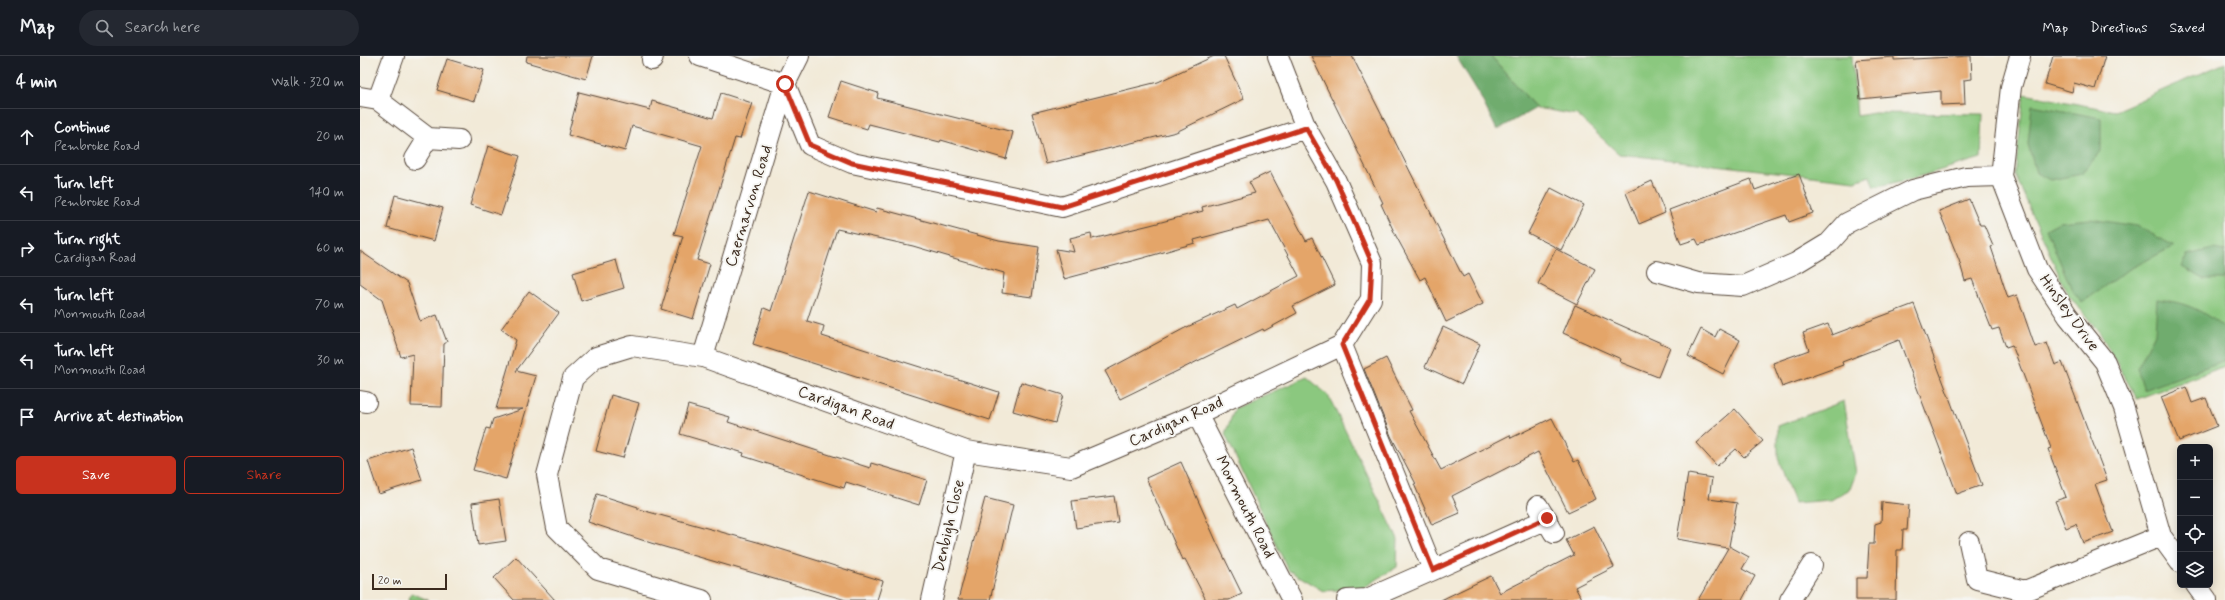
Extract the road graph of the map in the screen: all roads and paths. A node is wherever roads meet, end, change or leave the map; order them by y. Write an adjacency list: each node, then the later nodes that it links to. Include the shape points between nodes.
1 (394, 56): 7 (street)
2 (700, 56): 6 (street)
3 (799, 56): 6 (street, Caernarvon Road)
4 (1278, 56): 8 (street)
5 (2020, 56): 12 (street, Hinsley Drive, via 2011,87)
6 (785, 84): 8 (street, via 810,145 852,163 1062,207); 15 (street, Caernarvon Road)
7 (369, 99): 9 (street)
8 (1306, 128): 14 (street, via 1336,180 1372,263 1370,299)
9 (428, 138): 10 (street); 11 (street)
10 (459, 140)
11 (415, 159)
12 (2001, 176): 13 (street, via 1966,177 1913,190 1847,223 1829,243 1796,263 1743,286 1698,282); 19 (street, Hinsley Drive, via 2037,269 2068,316 2105,362 2124,408)
13 (1657, 271)
14 (1342, 345): 16 (street, Cardigan Road); 23 (street)
15 (703, 357): 17 (street, Cardigan Road); 26 (street, via 632,346 596,357 573,378 546,475 557,528 598,569)
16 (1197, 414): 17 (street, Cardigan Road, via 1071,467); 28 (street, Monmouth Road)
17 (966, 451): 27 (street, Denbigh Close)
18 (1546, 519): 23 (street)
19 (2161, 536): 20 (street, via 2025,591 1977,579); 21 (street, Hinsley Drive)
20 (1969, 542)
21 (2177, 558)
22 (1812, 565): 25 (street)
23 (1433, 570): 29 (street, via 1367,599)
24 (2198, 588): 30 (street)
25 (1797, 599)
26 (702, 600)
27 (932, 600)
28 (1292, 600)
29 (1347, 600)
30 (2207, 600)

